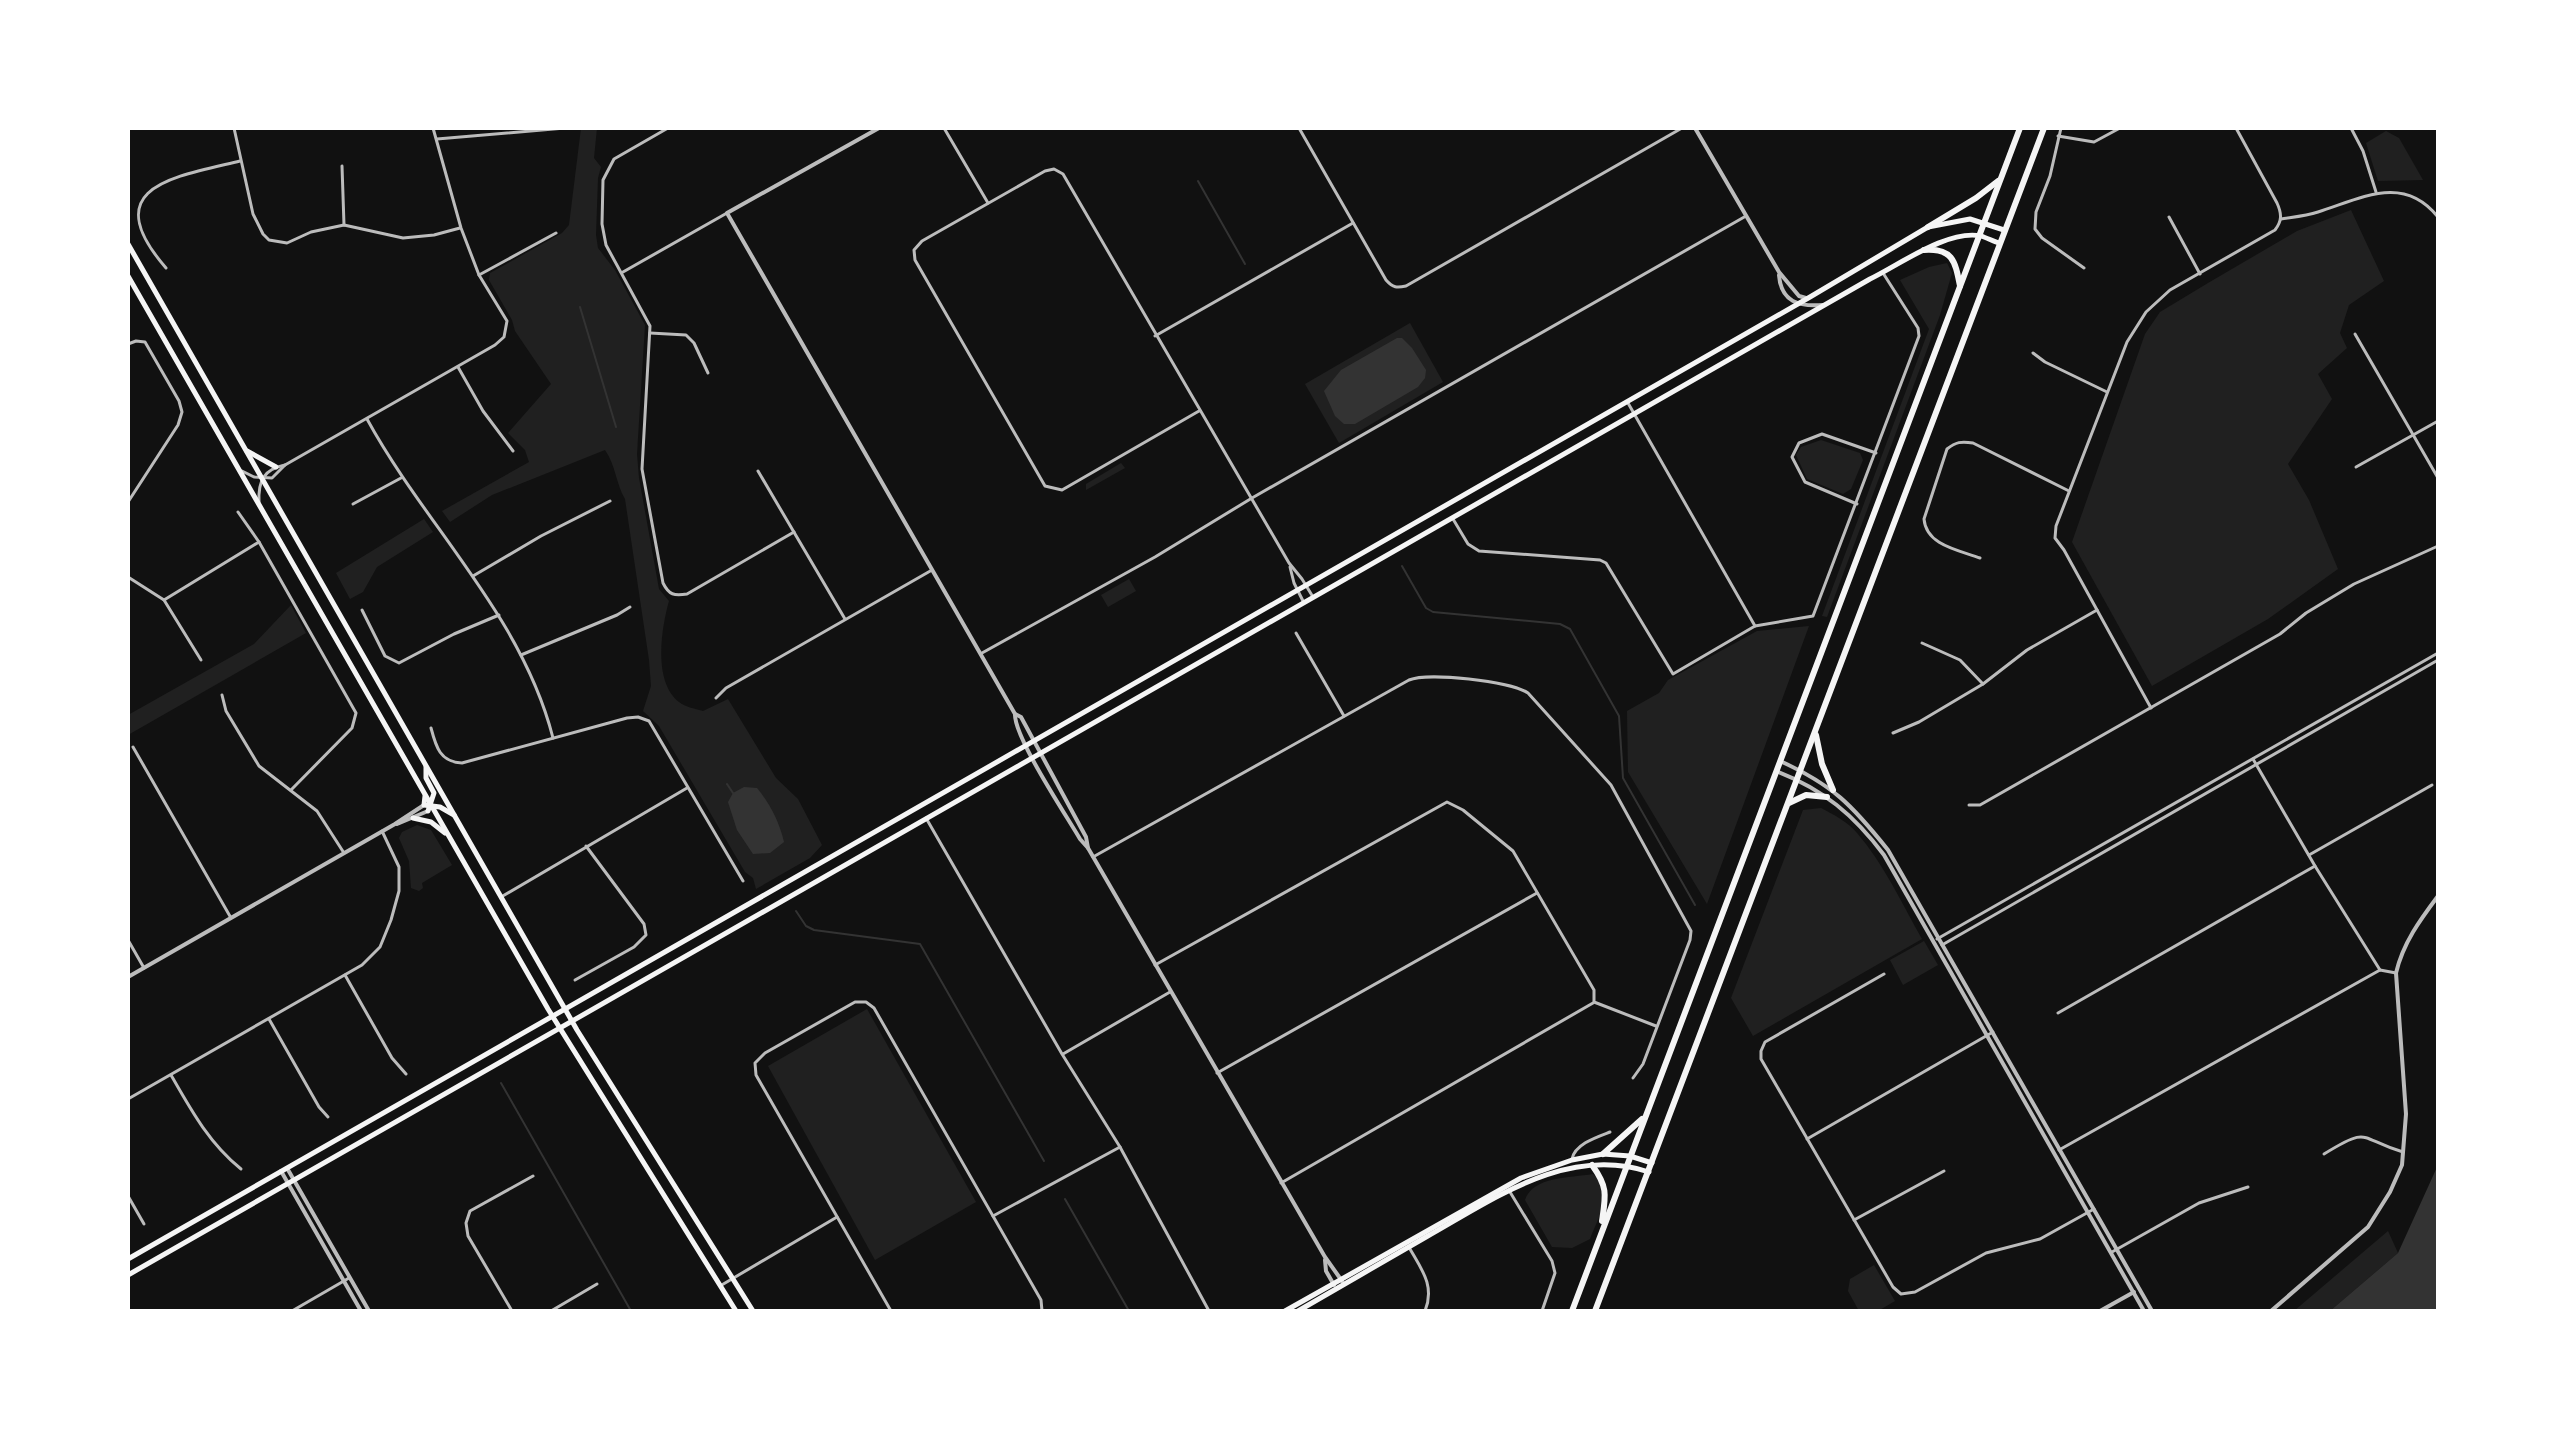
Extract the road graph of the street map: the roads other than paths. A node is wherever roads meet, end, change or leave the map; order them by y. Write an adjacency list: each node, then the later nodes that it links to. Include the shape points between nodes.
1 (234, 128): 18 (street)
2 (433, 128): 17 (street)
3 (565, 128): 17 (street)
4 (668, 128): 42 (street, via 614,159 603,180 602,233)
5 (879, 128): 23 (street)
6 (944, 128): 22 (street)
7 (1299, 128): 28 (street)
8 (1682, 128): 28 (street, via 1406,286 1392,287 1386,280)
9 (1695, 128): 24 (street)
10 (2020, 128): 20 (highway)
11 (2044, 128): 33 (highway)
12 (2061, 128): 16 (street)
13 (2120, 128): 16 (street, via 2094,142)
14 (2236, 128): 27 (street)
15 (2351, 128): 21 (street)
16 (2058, 136): 40 (street, via 2035,229)
17 (437, 140): 32 (street)
18 (240, 161): 30 (street, via 253,214 269,240 287,243); 39 (street, via 183,176 140,201 140,228)
19 (342, 166): 30 (street)
20 (2002, 177): 29 (highway); 31 (highway)
21 (2376, 192): 26 (street, via 2416,198); 27 (street)
22 (988, 203): 55 (street, via 1045,171 1063,174); 62 (street, via 922,241 914,250 915,260 1045,486 1062,490)
23 (727, 213): 42 (street); 92 (street)
24 (1746, 216): 41 (street); 79 (street)
25 (2169, 217): 44 (street)
26 (2438, 217)
27 (2281, 219): 44 (street, via 2275,230)
28 (1353, 223): 55 (street)
29 (1984, 223): 31 (main road, via 1961,219); 33 (main road); 35 (highway)
30 (344, 225): 32 (street, via 403,238)
31 (1928, 227): 49 (main road)
32 (461, 228): 45 (street)
33 (2004, 230): 36 (highway)
34 (556, 233): 45 (street)
35 (1979, 236): 36 (main road); 38 (main road); 47 (highway)
36 (1999, 243): 120 (highway)
37 (128, 244): 67 (main road)
38 (1924, 250): 43 (main road); 47 (highway, via 1938,249 1951,257)
39 (166, 268)
40 (2084, 268)
41 (1779, 272): 48 (street); 49 (street, via 1799,296)
42 (622, 273): 53 (street, via 648,319)
43 (1883, 273): 51 (main road); 69 (street, via 1920,332)
44 (2200, 274): 60 (street, via 2170,290 2146,312)
45 (479, 275): 58 (street, via 504,314 507,329 495,345)
46 (128, 276): 73 (main road)
47 (1960, 286): 129 (highway)
48 (1786, 297): 50 (street); 52 (street)
49 (1810, 297): 50 (main road)
50 (1796, 304): 51 (street); 52 (main road)
51 (1825, 305): 63 (main road)
52 (1781, 313): 61 (main road)
53 (650, 333): 59 (street, via 686,335); 87 (street, via 642,469 667,591 687,594)
54 (2355, 334): 66 (street)
55 (1155, 336): 62 (street)
56 (128, 344): 81 (street, via 145,342 182,412)
57 (2033, 353): 60 (street)
58 (458, 367): 64 (street); 68 (street)
59 (708, 373)
60 (2107, 392): 78 (street)
61 (1627, 401): 63 (street); 95 (main road)
62 (1199, 411): 79 (street)
63 (1634, 414): 86 (main road); 105 (street)
64 (367, 419): 70 (street); 76 (street)
65 (2438, 421): 66 (street)
66 (2413, 435): 72 (street); 77 (street)
67 (246, 451): 71 (main road); 75 (main road)
68 (513, 451)
69 (1876, 453): 84 (street); 84 (street, via 1822,434 1799,443 1792,457 1805,482)
70 (285, 465): 71 (street); 75 (street, via 272,478)
71 (276, 467): 75 (street)
72 (2356, 467)
73 (240, 470): 75 (street); 82 (main road)
74 (758, 471): 87 (street)
75 (261, 478): 82 (street); 131 (main road)
76 (401, 478): 83 (street); 94 (street)
77 (2438, 478)
78 (2069, 491): 90 (street, via 1973,443 1953,444 1947,449 1925,529 1933,540); 102 (street, via 2055,538)
79 (1252, 498): 91 (street); 108 (street)
80 (610, 501): 94 (street)
81 (128, 502)
82 (259, 504): 142 (main road)
83 (353, 504)
84 (1857, 504): 105 (street, via 1813,616)
85 (238, 512): 88 (street)
86 (1452, 518): 97 (main road); 105 (street, via 1468,544 1479,551 1606,563 1673,674)
87 (794, 532): 104 (street)
88 (259, 542): 98 (street); 137 (street, via 356,713 352,728)
89 (2438, 546): 116 (street, via 2354,584 2280,634)
90 (1980, 558)
91 (1289, 563): 95 (street); 96 (street)
92 (933, 570): 104 (street); 108 (street)
93 (128, 577): 98 (street)
94 (472, 577): 103 (street)
95 (1306, 585): 96 (main road); 97 (street)
96 (1297, 590): 99 (street); 123 (main road)
97 (1313, 597): 99 (main road)
98 (164, 600): 111 (street)
99 (1304, 602): 126 (main road)
100 (630, 607): 110 (street)
101 (362, 610): 103 (street, via 385,656 399,663)
102 (2097, 610): 113 (street, via 2027,650); 116 (street)
103 (499, 615): 110 (street)
104 (845, 619): 115 (street)
105 (1755, 626)
106 (1296, 633): 118 (street)
107 (1922, 643): 113 (street, via 1960,660)
108 (982, 653): 117 (street)
109 (2438, 653): 128 (street)
110 (521, 655): 122 (street)
111 (201, 660)
112 (2438, 660): 130 (street)
113 (1983, 684): 121 (street)
114 (222, 695): 137 (street, via 259,766)
115 (716, 698)
116 (2151, 708): 141 (street, via 1980,805)
117 (1015, 714): 123 (street); 124 (street)
118 (1344, 716): 153 (street); 179 (street, via 1416,677 1509,684 1528,693 1611,785 1688,920 1690,940)
119 (431, 728): 122 (street, via 441,755 453,763)
120 (1815, 732): 133 (highway); 138 (highway)
121 (1893, 733)
122 (553, 738): 136 (street, via 638,717 654,727)
123 (1034, 741): 124 (main road); 126 (street)
124 (1026, 745): 127 (street); 174 (main road)
125 (133, 747): 159 (street)
126 (1041, 753): 127 (main road); 150 (street)
127 (1033, 757): 145 (main road); 150 (street)
128 (2253, 759): 130 (street); 161 (street)
129 (1780, 761): 132 (highway); 133 (street)
130 (2257, 765): 152 (street); 162 (street)
131 (426, 766): 142 (main road, via 434,793); 143 (main road)
132 (1776, 771): 134 (street); 189 (highway)
133 (1801, 771): 134 (highway); 138 (street)
134 (1797, 779): 139 (street); 140 (highway)
135 (2432, 785): 152 (street)
136 (688, 787): 149 (street); 155 (street)
137 (291, 790): 151 (street, via 317,811)
138 (1833, 790): 161 (street, via 1888,850)
139 (1827, 797): 140 (highway, via 1806,795); 161 (street, via 1884,855)
140 (1788, 804): 200 (highway)
141 (1969, 805)
142 (428, 807): 143 (main road); 144 (street); 146 (street); 148 (main road)
143 (455, 816): 158 (main road)
144 (413, 818): 146 (street); 148 (main road, via 431,822)
145 (926, 818): 178 (main road); 182 (street)
146 (395, 824): 147 (street)
147 (382, 831): 151 (street); 169 (street, via 399,867 399,891 380,947)
148 (449, 836): 176 (main road)
149 (586, 846): 158 (street); 171 (street, via 644,924 646,935)
150 (1088, 848): 153 (street)
151 (344, 853): 159 (street)
152 (2309, 855): 154 (street)
153 (1093, 857): 164 (street)
154 (2315, 866): 166 (street); 175 (street)
155 (743, 881)
156 (1537, 893): 164 (street, via 1513,851 1447,802); 173 (street, via 1594,990); 183 (street)
157 (2438, 896): 167 (street, via 2400,954)
158 (501, 897): 174 (main road)
159 (231, 918): 165 (street)
160 (128, 940): 165 (street)
161 (1937, 940): 162 (street); 163 (street)
162 (1943, 944): 163 (street); 181 (street)
163 (1937, 947): 181 (street)
164 (1155, 965): 172 (street)
165 (144, 968): 170 (street)
166 (2380, 970): 167 (street); 193 (street)
167 (2396, 973): 194 (street, via 2406,1114)
168 (1884, 974): 191 (street, via 1765,1042 1761,1059)
169 (345, 975): 177 (street); 184 (street)
170 (128, 977)
171 (575, 980)
172 (1170, 992): 182 (street); 183 (street)
173 (1594, 1002): 179 (street); 209 (street)
174 (565, 1009): 176 (main road); 178 (main road)
175 (2058, 1013)
176 (553, 1017): 180 (main road); 204 (main road)
177 (269, 1019): 185 (street); 188 (street)
178 (572, 1021): 180 (main road); 225 (main road)
179 (1657, 1026): 186 (street)
180 (560, 1028): 208 (main road); 229 (main road)
181 (1990, 1034): 191 (street); 193 (street); 195 (street)
182 (1062, 1054): 192 (street)
183 (1217, 1073): 209 (street)
184 (406, 1074)
185 (171, 1075): 187 (street); 203 (street, via 207,1135)
186 (1633, 1078)
187 (128, 1099)
188 (328, 1117)
189 (1645, 1117): 196 (highway); 198 (highway)
190 (1610, 1132): 199 (street, via 1580,1146)
191 (1807, 1139): 216 (street)
192 (1120, 1147): 214 (street); 242 (street)
193 (2061, 1150): 195 (street); 213 (street)
194 (2403, 1152): 197 (street, via 2360,1135); 252 (street, via 2390,1192 2368,1227)
195 (2055, 1153): 213 (street)
196 (1603, 1154): 198 (main road); 199 (main road)
197 (2324, 1154)
198 (1630, 1156): 200 (main road); 202 (highway)
199 (1572, 1160): 211 (main road)
200 (1653, 1163): 206 (highway)
201 (1592, 1165): 202 (main road); 211 (main road); 218 (highway, via 1607,1192)
202 (1627, 1165): 206 (main road); 218 (highway)
203 (241, 1169)
204 (284, 1170): 208 (street); 222 (main road)
205 (1944, 1171): 216 (street)
206 (1649, 1172): 248 (highway)
207 (533, 1176): 236 (street, via 470,1211 466,1223 468,1236)
208 (291, 1182): 223 (main road); 224 (street); 226 (street)
209 (1281, 1183): 221 (street)
210 (2248, 1187): 220 (street, via 2199,1203)
211 (1507, 1188): 219 (main road); 246 (street, via 1552,1261 1555,1273)
212 (128, 1196): 217 (street)
213 (2091, 1211): 216 (street, via 2040,1239 1995,1249 1915,1292 1901,1294); 220 (street)
214 (993, 1216): 215 (street, via 874,1008 855,1002 755,1063 756,1075); 241 (street, via 1041,1300)
215 (837, 1217): 225 (street); 240 (street)
216 (1854, 1220)
217 (144, 1224)
218 (1600, 1237): 247 (highway)
219 (1407, 1245): 227 (main road); 245 (street, via 1427,1277)
220 (2114, 1251): 231 (street); 232 (street)
221 (1325, 1257): 227 (street); 230 (street)
222 (128, 1259)
223 (128, 1275)
224 (349, 1278): 226 (street); 235 (street)
225 (732, 1278): 229 (street); 239 (main road)
226 (343, 1281): 233 (street); 234 (street)
227 (1343, 1282): 230 (main road)
228 (597, 1284): 237 (street)
229 (720, 1286): 238 (main road)
230 (1335, 1286): 243 (main road); 244 (main road)
231 (2139, 1289): 232 (street); 251 (street)
232 (2133, 1292): 249 (street); 250 (street)
233 (292, 1311)
234 (361, 1311)
235 (369, 1311)
236 (512, 1311)
237 (551, 1311)
238 (736, 1311)
239 (753, 1311)
240 (891, 1311)
241 (1042, 1311)
242 (1209, 1311)
243 (1285, 1311)
244 (1298, 1311)
245 (1425, 1311)
246 (1542, 1311)
247 (1572, 1311)
248 (1595, 1311)
249 (2100, 1311)
250 (2144, 1311)
251 (2152, 1311)
252 (2271, 1311)

